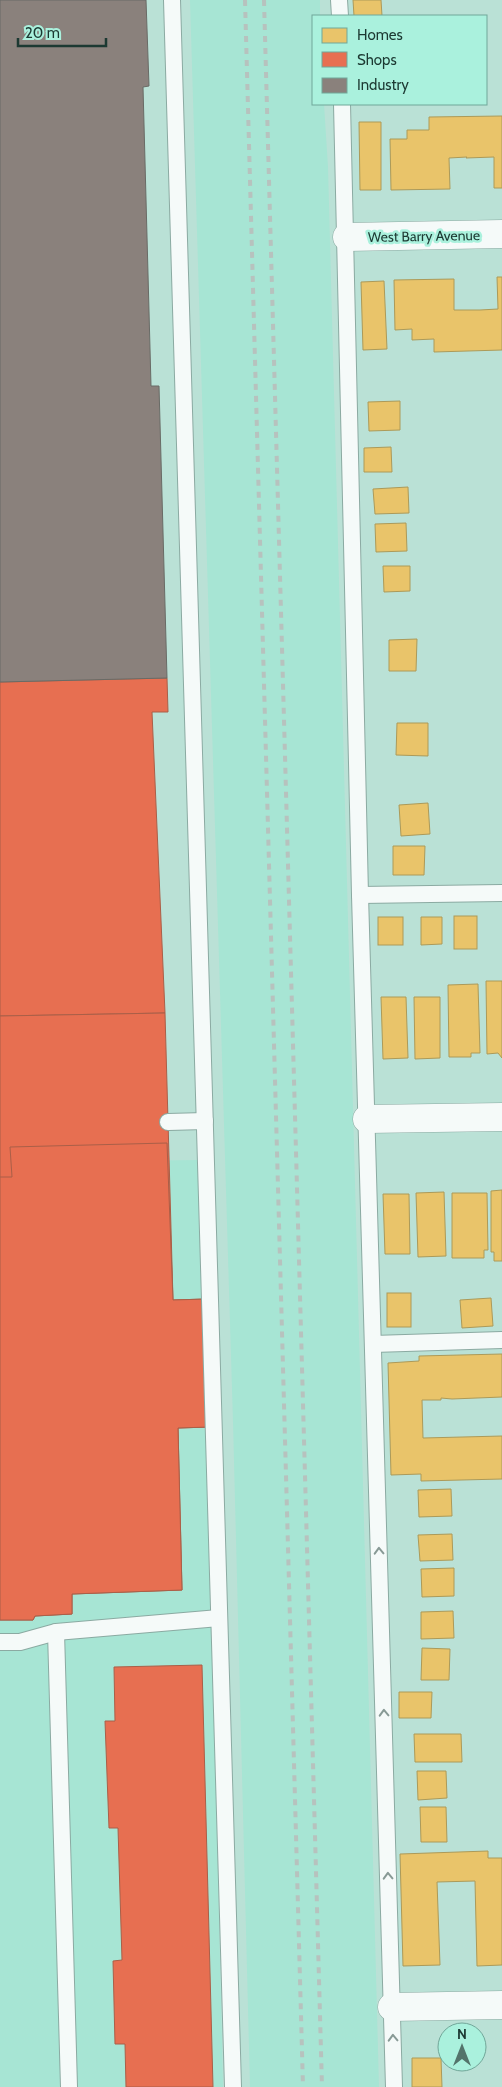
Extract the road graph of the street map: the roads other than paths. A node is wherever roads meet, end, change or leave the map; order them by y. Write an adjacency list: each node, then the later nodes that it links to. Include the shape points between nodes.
1 (172, 0): 11 (lane)
2 (339, 0): 3 (lane)
3 (340, 15)
4 (342, 105): 6 (lane)
5 (502, 234): 6 (street, West Barry Avenue)
6 (346, 238): 8 (lane)
7 (502, 893): 8 (lane)
8 (360, 895): 10 (lane)
9 (502, 1117): 10 (street)
10 (366, 1119): 14 (lane)
11 (205, 1121): 12 (lane); 15 (lane)
12 (168, 1122)
13 (502, 1340): 14 (lane)
14 (373, 1344): 19 (lane, one-way to 14)
15 (219, 1618): 16 (lane); 21 (lane)
16 (56, 1632): 17 (lane, via 20,1642); 20 (lane)
17 (0, 1642)
18 (502, 2005): 19 (street)
19 (392, 2007): 22 (lane, one-way to 19)
20 (69, 2087)
21 (233, 2087)
22 (394, 2087)

